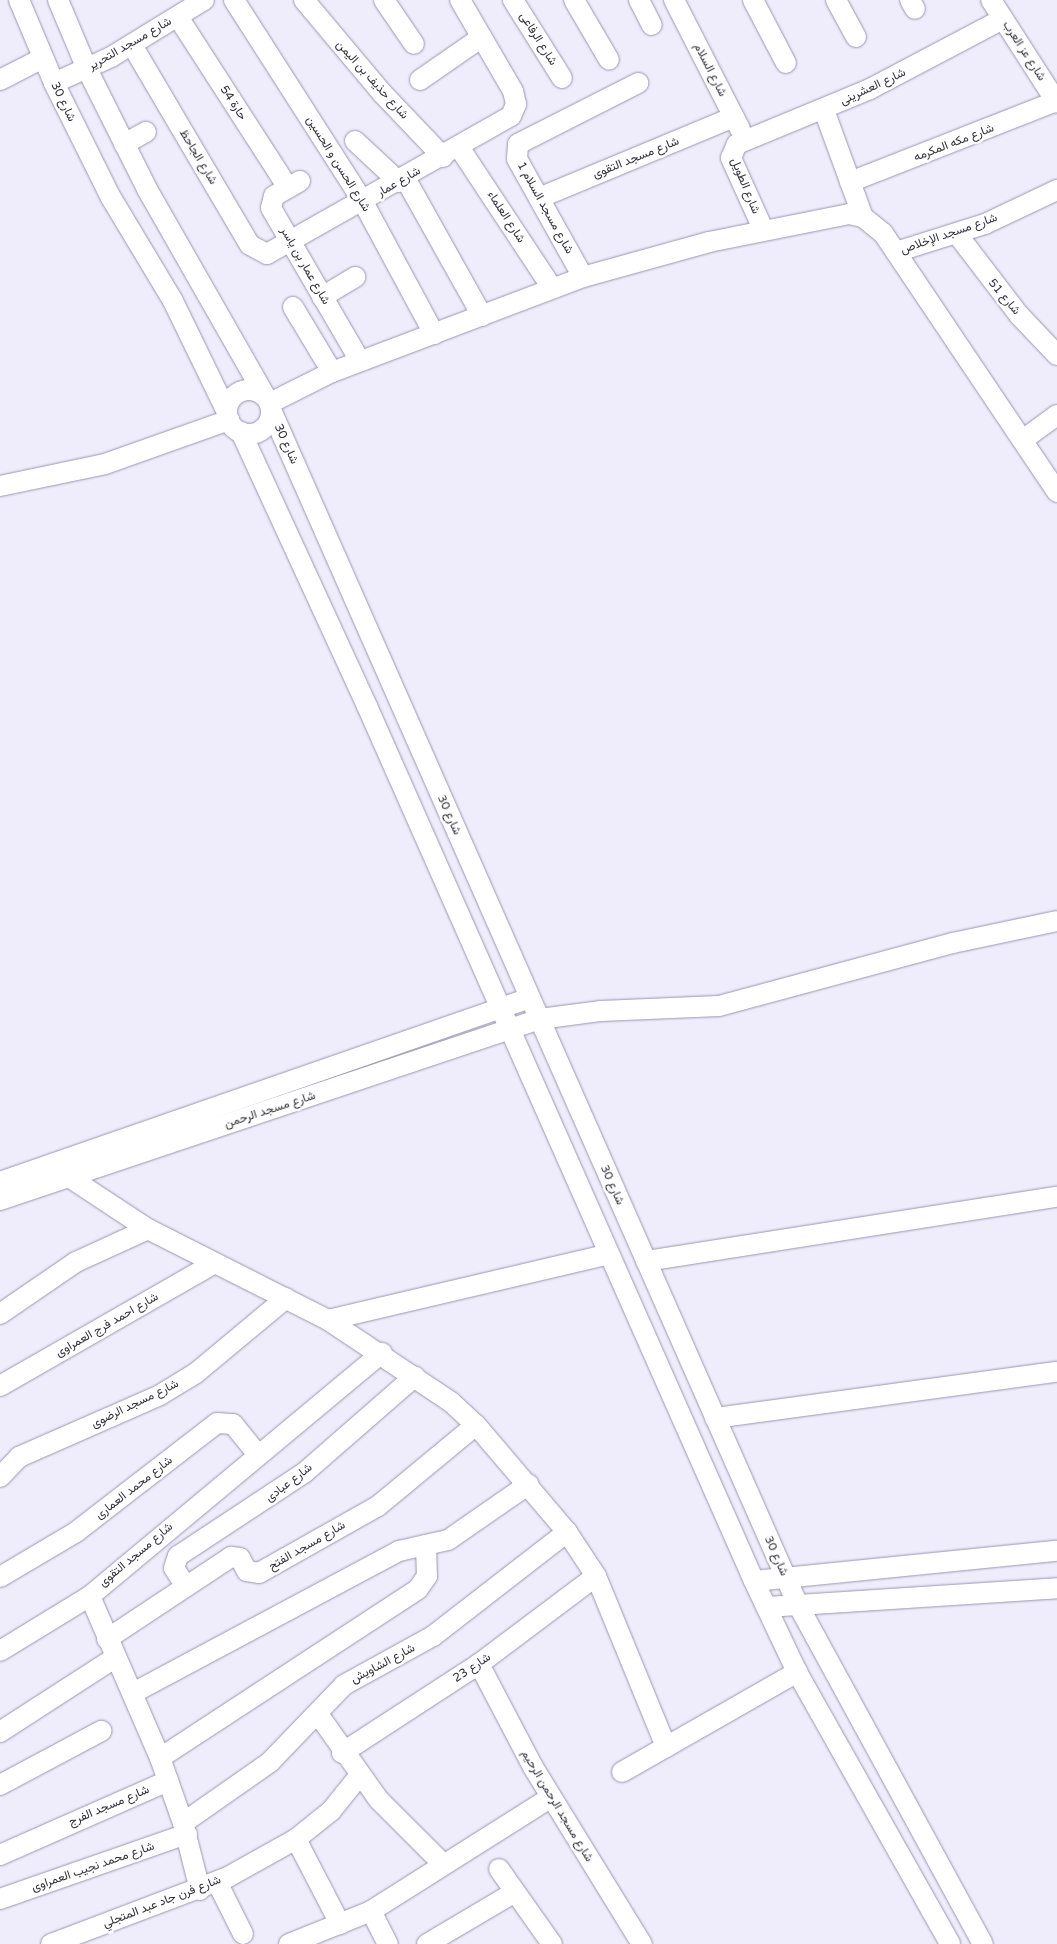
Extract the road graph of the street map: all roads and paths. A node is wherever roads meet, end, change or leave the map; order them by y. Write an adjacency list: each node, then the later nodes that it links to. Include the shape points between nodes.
1 (19, 0): 22 (street, شارع 30)
2 (58, 0): 25 (street, شارع 30)
3 (204, 0): 15 (street, شارع مسجد التحرير)
4 (234, 0): 44 (street, شارع الحسن و الحسين)
5 (304, 0): 38 (street, شارع حذيف بن اليمن, via 383,94)
6 (384, 0): 20 (street)
7 (460, 0): 18 (street)
8 (514, 0): 26 (street, شارع الرفاعى)
9 (574, 0): 23 (street)
10 (639, 0): 17 (street)
11 (674, 0): 33 (street, شارع السلام)
12 (753, 0): 24 (street)
13 (836, 0): 19 (street)
14 (991, 0): 16 (street, شارع عز العرب)
15 (178, 17): 21 (street, شارع مسجد التحرير); 41 (street, حارة 54)
16 (1003, 19): 31 (street, شارع عز العرب); 32 (street, شارع العشرينى, via 915,68)
17 (652, 25)
18 (482, 37): 28 (street); 38 (street, شارع عمار, via 516,104 506,121)
19 (856, 37)
20 (414, 44)
21 (132, 46): 25 (street, شارع مسجد التحرير); 48 (street, شارع الجاحظ, via 250,245 261,253)
22 (43, 58): 27 (street); 29 (street, شارع 30)
23 (609, 60)
24 (786, 63)
25 (87, 70): 29 (street, شارع مسجد التحرير); 37 (street, شارع 30)
26 (562, 78)
27 (0, 80)
28 (420, 80)
29 (54, 83): 62 (street, شارع 30, via 110,196 193,338)
30 (638, 83): 43 (street, شارع مسجد السلام 1, via 518,144 517,159)
31 (1057, 102): 40 (street, شارع مكه المكرمه)
32 (824, 110): 36 (street, شارع العشرينى); 40 (street)
33 (734, 117): 36 (street, شارع السلام); 43 (street, شارع مسجد التقوى)
34 (146, 132): 37 (street)
35 (355, 141): 39 (street)
36 (741, 142): 46 (street, شارع الطويل, via 731,158)
37 (124, 144): 60 (street, شارع 30)
38 (451, 152): 39 (street, شارع عمار); 52 (street, شارع العلماء)
39 (402, 180): 44 (street, شارع عمار); 55 (street)
40 (850, 182): 45 (street)
41 (294, 185): 48 (street, شارع عمار بن ياسر, via 270,204)
42 (1057, 190): 47 (street, شارع مسجد الإخلاص)
43 (539, 198): 51 (street, شارع مسجد السلام 1)
44 (363, 202): 48 (street, شارع عمار); 56 (street, شارع الحسن و الحسين)
45 (863, 217): 46 (street, via 833,215); 49 (street, via 883,233)
46 (763, 229): 51 (street)
47 (957, 234): 49 (street, شارع مسجد الإخلاص); 57 (street, شارع 51, via 1019,314)
48 (282, 247): 53 (street, شارع عمار بن ياسر)
49 (896, 252): 63 (street)
50 (355, 277): 53 (street)
51 (583, 277): 52 (street)
52 (552, 288): 55 (street)
53 (322, 296): 58 (street, شارع عمار بن ياسر)
54 (293, 307): 59 (street)
55 (482, 316): 56 (street)
56 (434, 334): 58 (street)
57 (1057, 354)
58 (360, 361): 59 (street)
59 (332, 372): 60 (street)
60 (269, 404): 62 (street, via 265,428); 62 (street, via 241,391); 67 (street, شارع 30)
61 (1057, 415): 63 (street)
62 (232, 421): 64 (street, via 105,464); 68 (street, شارع 30, via 367,706)
63 (1024, 439): 65 (street)
64 (0, 486)
65 (1057, 492)
66 (1057, 921): 69 (street, شارع مسجد الرحمن, via 953,943 720,1006 601,1011)
67 (530, 998): 68 (street, شارع مسجد الرحمن); 69 (street, شارع 30)
68 (498, 1010): 70 (street, شارع 30); 73 (street, شارع مسجد الرحمن)
69 (540, 1019): 70 (street, شارع مسجد الرحمن); 72 (street, شارع 30)
70 (508, 1031): 71 (street, شارع مسجد الرحمن); 74 (street, شارع 30)
71 (69, 1177): 76 (street, شارع مسجد الرحمن); 77 (street)
72 (611, 1181): 74 (street); 79 (street, شارع 30)
73 (0, 1182)
74 (580, 1194): 78 (street, شارع 30)
75 (1057, 1197): 79 (street)
76 (0, 1200)
77 (148, 1230): 80 (street); 82 (street, via 76,1262)
78 (606, 1255): 83 (street); 99 (street, شارع 30)
79 (646, 1262): 88 (street, شارع 30)
80 (214, 1264): 81 (street); 87 (street, شارع احمد فرج العمراوى)
81 (286, 1298): 83 (street); 91 (street, شارع مسجد الرضوى, via 196,1373 160,1394 18,1457)
82 (0, 1314)
83 (328, 1320): 84 (street)
84 (382, 1353): 86 (street); 90 (street, شارع مسجد التقوى)
85 (1057, 1372): 88 (street)
86 (415, 1376): 89 (street); 100 (street, شارع عبادى, via 304,1473 178,1556 174,1568)
87 (0, 1386)
88 (715, 1418): 96 (street, شارع 30)
89 (476, 1425): 92 (street); 100 (street, شارع مسجد الفتح, via 384,1502 264,1570 248,1571 234,1556)
90 (256, 1454): 98 (street, شارع محمد العمارى, via 233,1424 217,1423 76,1532); 102 (street, شارع مسجد التقوى)
91 (0, 1477)
92 (529, 1484): 93 (street); 94 (street, via 448,1540)
93 (568, 1532): 97 (street); 111 (street, شارع الشاويش, via 433,1636 344,1685)
94 (426, 1545): 110 (street, via 399,1551); 116 (street, via 427,1576 418,1589)
95 (1057, 1552): 96 (street)
96 (784, 1575): 99 (street); 103 (street, شارع 30)
97 (596, 1576): 108 (street, شارع 23); 114 (street)
98 (0, 1577)
99 (754, 1581): 104 (street, شارع 30)
100 (185, 1585): 105 (street, شارع مسجد الفتح)
101 (1057, 1588): 103 (street)
102 (90, 1596): 105 (street, شارع مسجد التقوى); 106 (street)
103 (796, 1603): 104 (street); 133 (street, شارع 30)
104 (767, 1608): 109 (street, شارع 30)
105 (107, 1639): 107 (street, شارع مسجد التقوى)
106 (0, 1651)
107 (116, 1657): 110 (street, شارع مسجد التقوى); 113 (street)
108 (478, 1664): 115 (street, شارع 23); 121 (street, شارع مسجد الرحمن الرحيم)
109 (797, 1672): 114 (street); 140 (street, شارع 30)
110 (133, 1693): 116 (street, شارع مسجد التقوى)
111 (318, 1714): 115 (street); 122 (street, شارع الشاويش, via 270,1762)
112 (101, 1731): 120 (street)
113 (0, 1732)
114 (666, 1747): 117 (street)
115 (342, 1753): 118 (street)
116 (160, 1758): 119 (street, شارع مسجد التقوى)
117 (622, 1772)
118 (360, 1776): 123 (street, شارع فرن جاد عبد المتجلي, via 331,1811); 125 (street)
119 (168, 1781): 122 (street, شارع مسجد التقوى); 124 (street, شارع مسجد الفرج)
120 (0, 1785)
121 (551, 1797): 125 (street); 139 (street, شارع مسجد الرحمن الرحيم)
122 (185, 1829): 127 (street, شارع مسجد التقوى); 129 (street, شارع محمد نجيب العمراوى)
123 (296, 1839): 127 (street, شارع فرن جاد عبد المتجلي); 131 (street)
124 (0, 1855)
125 (443, 1864): 130 (street)
126 (499, 1869): 128 (street)
127 (209, 1886): 132 (street, شارع مسجد التقوى); 134 (street, شارع فرن جاد عبد المتجلي)
128 (515, 1892): 137 (street); 138 (street)
129 (0, 1899)
130 (371, 1910): 131 (street); 136 (street)
131 (340, 1924): 135 (street)
132 (243, 1934)
133 (979, 1943)
134 (52, 1944)
135 (289, 1944)
136 (388, 1944)
137 (427, 1944)
138 (552, 1944)
139 (642, 1944)
140 (950, 1944)

